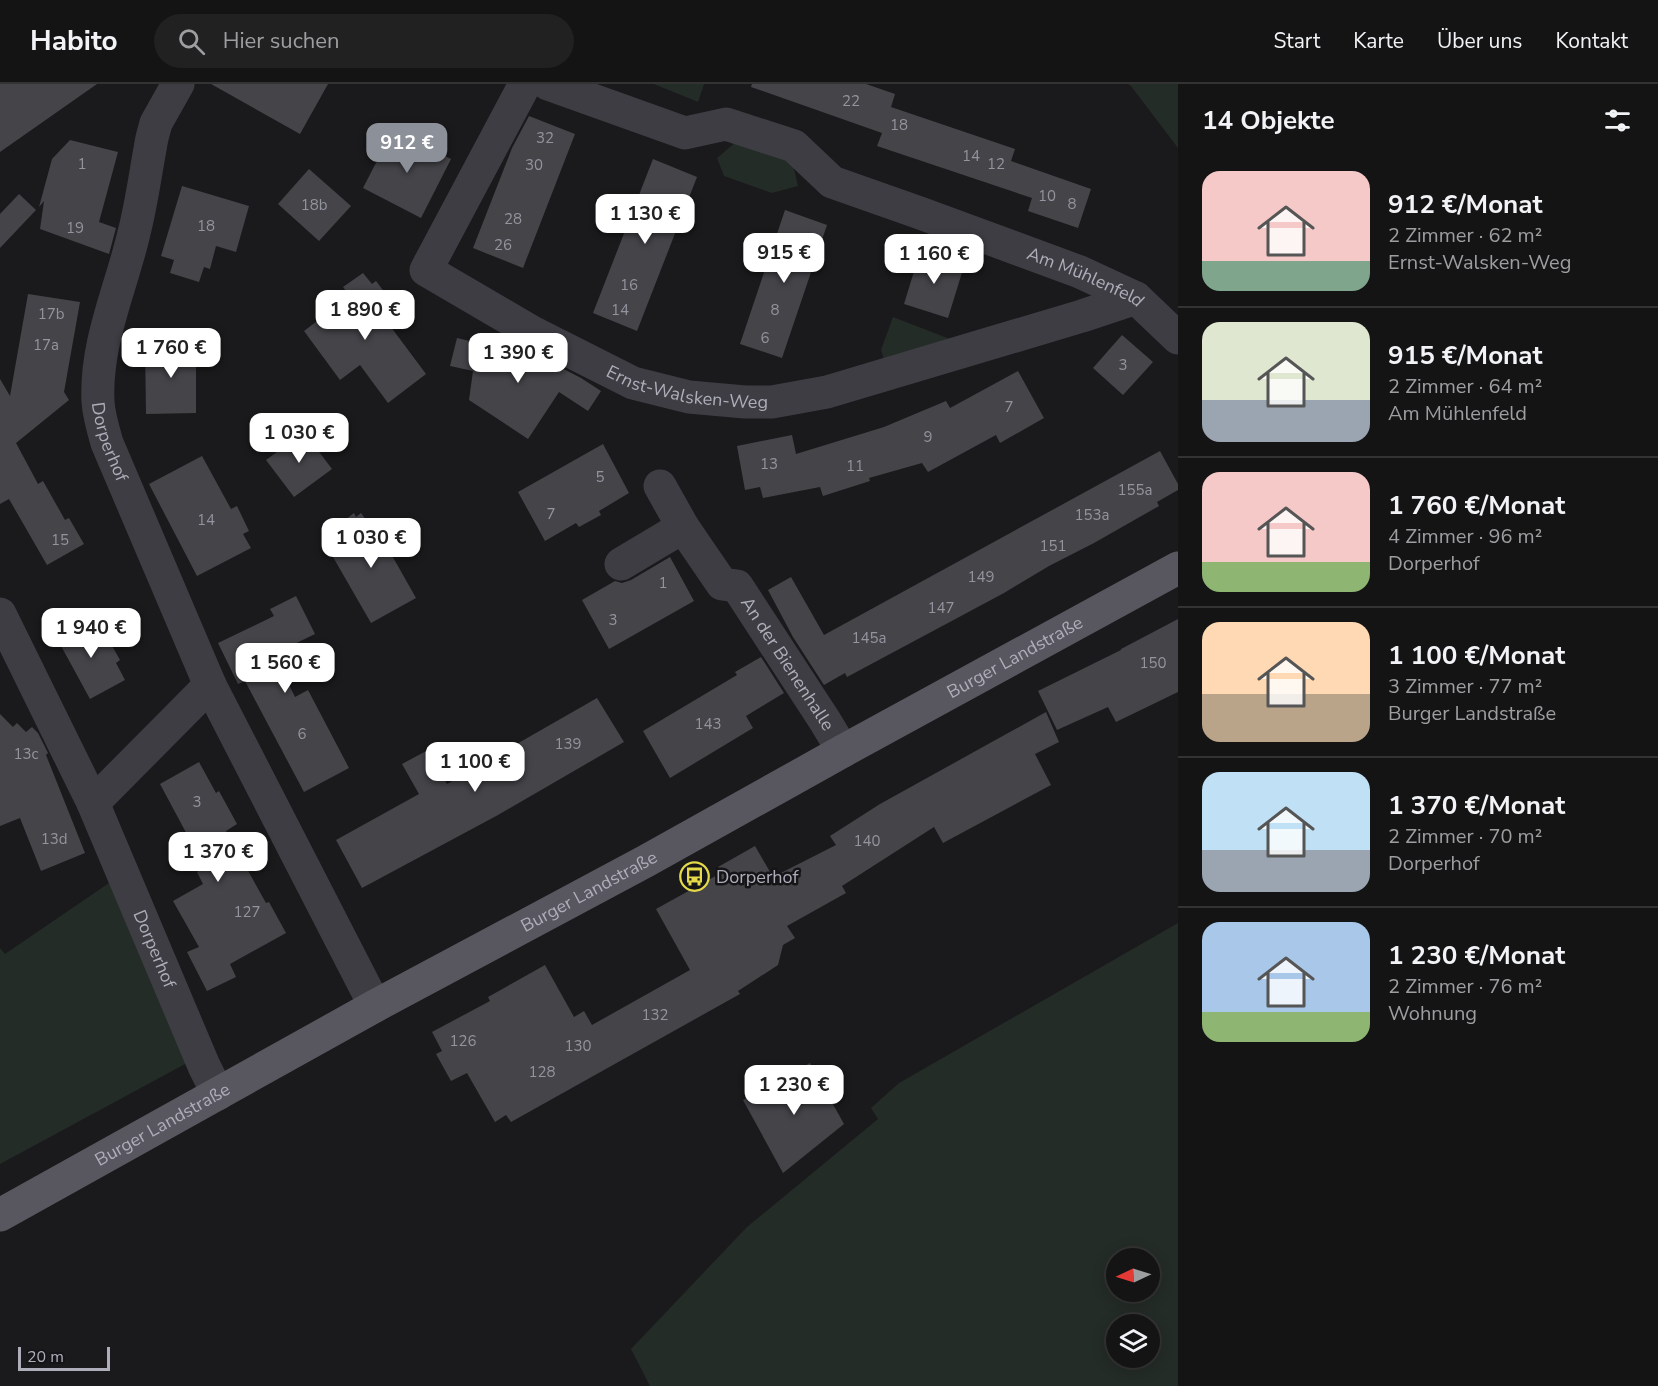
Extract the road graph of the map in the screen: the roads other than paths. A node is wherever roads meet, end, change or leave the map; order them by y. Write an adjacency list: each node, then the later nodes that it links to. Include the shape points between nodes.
1 (178, 84): 11 (street, Dorperhof, via 152,138 134,232 107,327 98,378 99,405 107,443)
2 (525, 84): 4 (street, Ernst-Walsken-Weg, via 426,270 531,332 633,382 689,397 727,401 798,398)
3 (548, 84): 4 (street, Am Mühlenfeld, via 685,133 726,124 794,146 832,182 1080,272)
4 (1136, 298): 5 (street, Am Mühlenfeld)
5 (1178, 338)
6 (660, 486): 7 (street, An der Bienenhalle)
7 (683, 527): 8 (street); 12 (street, An der Bienenhalle, via 722,584 737,586)
8 (621, 564)
9 (1178, 568): 12 (main road, Burger Landstraße)
10 (0, 614): 13 (street, Dorperhof)
11 (210, 685): 13 (street); 14 (street, Dorperhof)
12 (843, 751): 14 (main road, Burger Landstraße)
13 (93, 803): 15 (street, Dorperhof)
14 (375, 1006): 15 (main road, Burger Landstraße)
15 (218, 1094): 16 (main road, Burger Landstraße)
16 (0, 1215)

